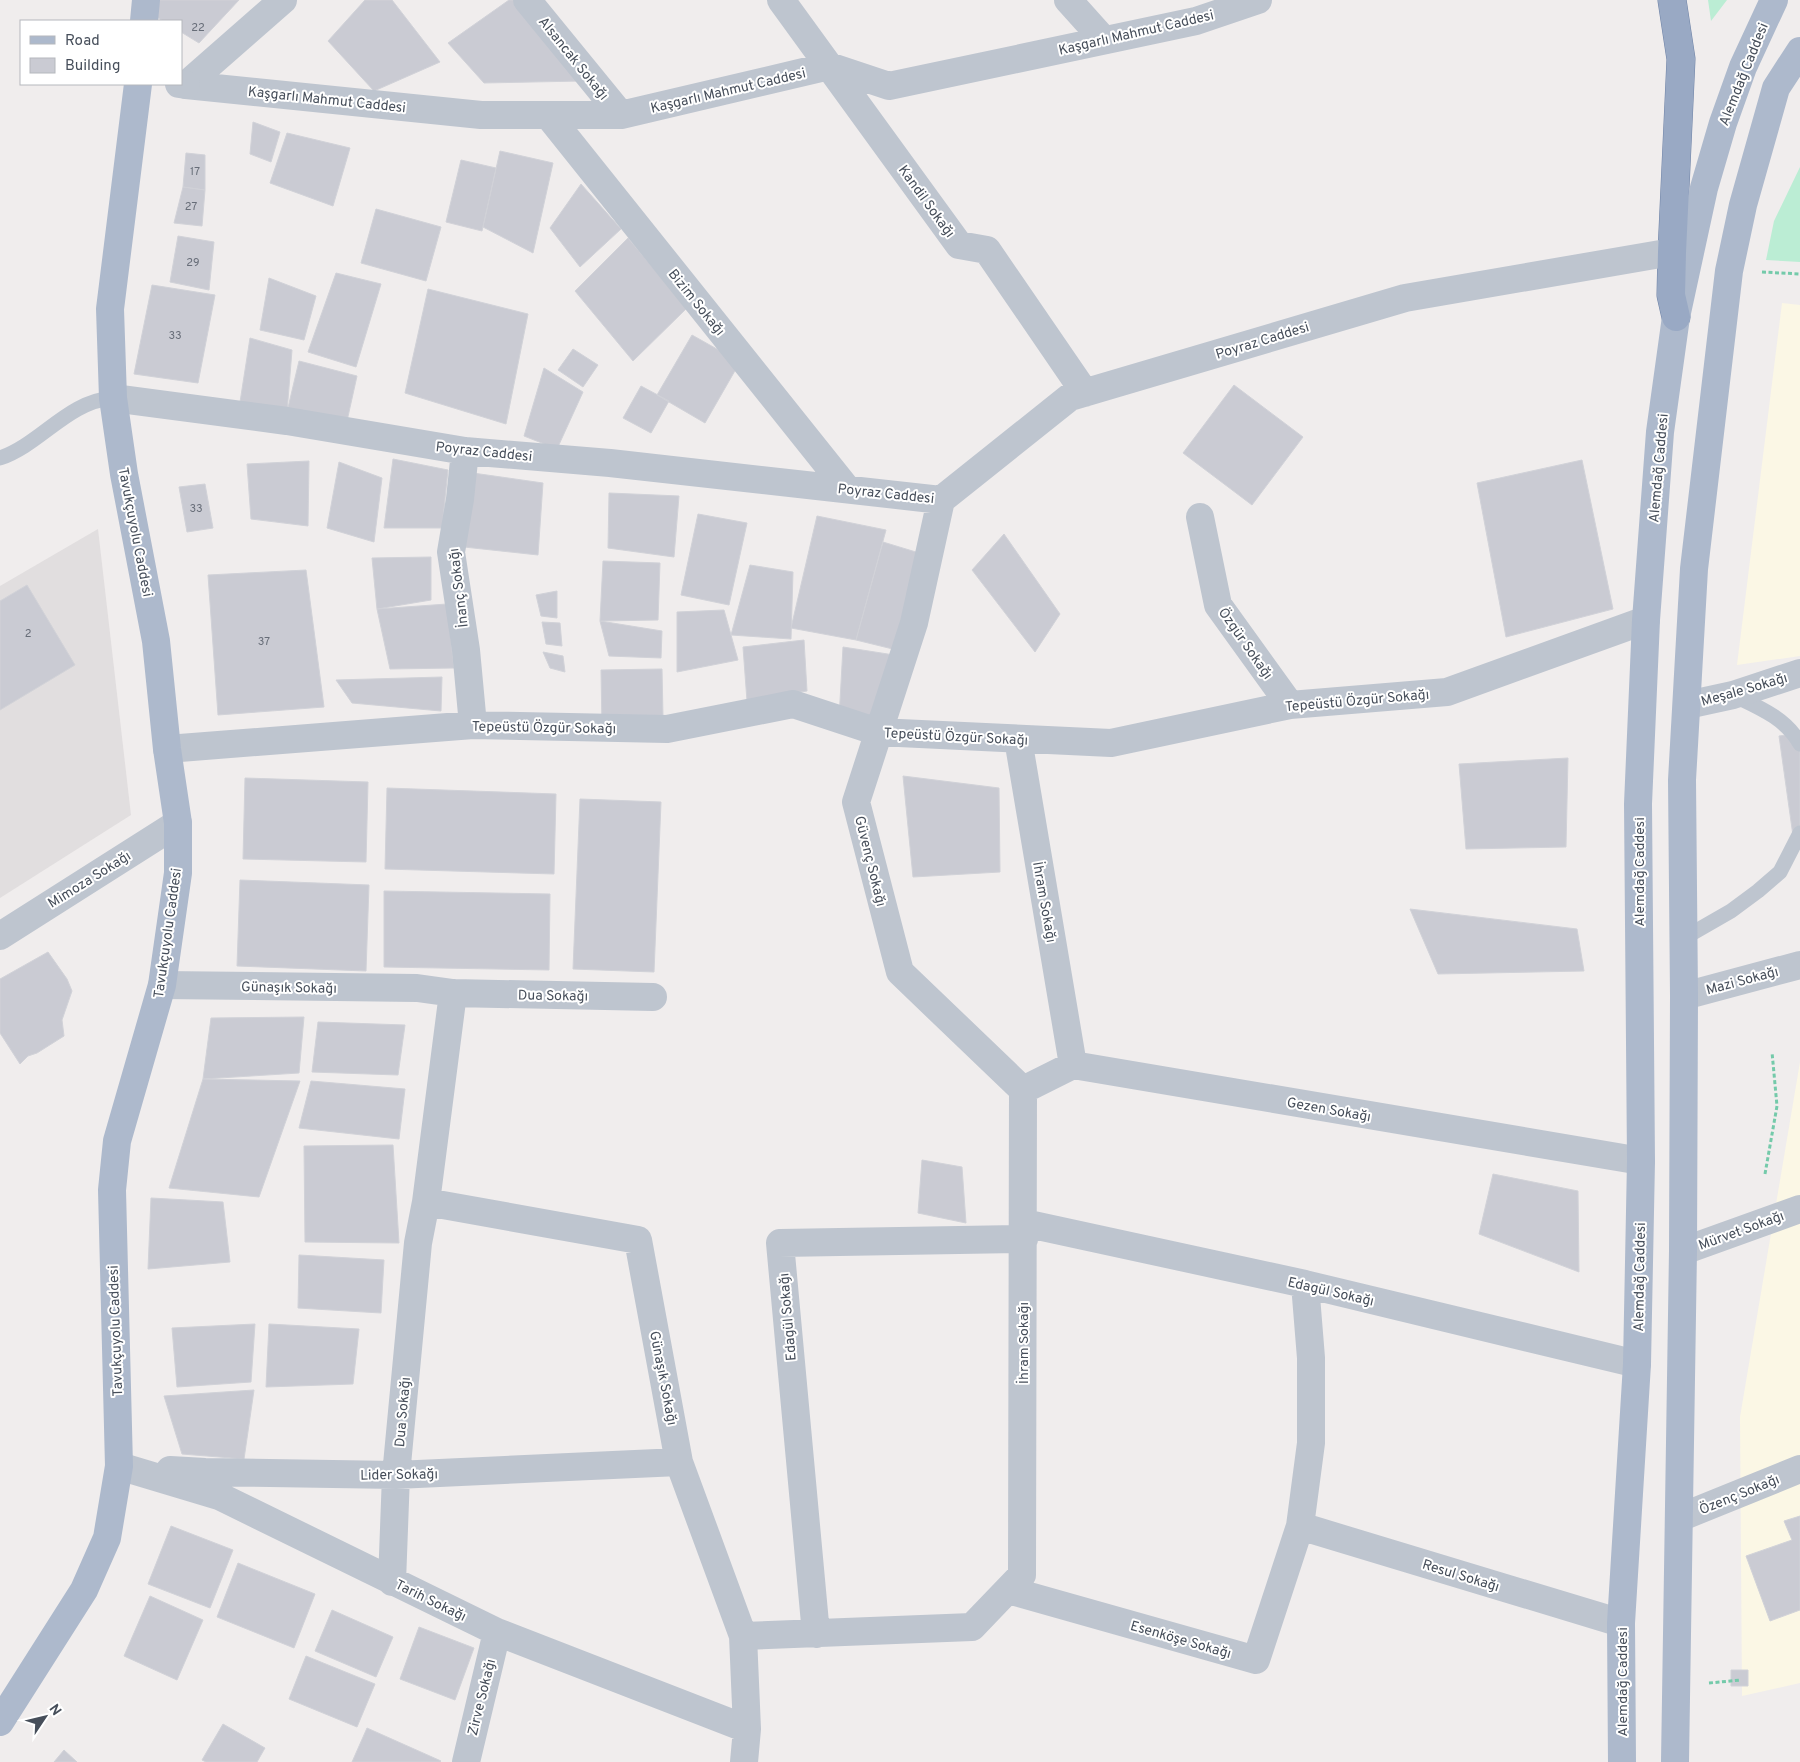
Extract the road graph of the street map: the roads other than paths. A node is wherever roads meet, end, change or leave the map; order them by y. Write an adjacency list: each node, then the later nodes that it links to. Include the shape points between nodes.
1 (146, 0): 9 (main road)
2 (283, 0): 13 (street)
3 (527, 0): 16 (street, Alsancak Sokağı)
4 (780, 0): 12 (street, Kandil Sokağı)
5 (1068, 0): 10 (street)
6 (1258, 0): 10 (street, Kaşgarlı Mahmut Caddesi, via 1196,21)
7 (1672, 0): 17 (highway, via 1681,59)
8 (1774, 0): 18 (main road, Alemdağ Caddesi, via 1743,68 1723,123 1704,188)
9 (144, 20)
10 (1104, 40): 12 (street, Kaşgarlı Mahmut Caddesi, via 889,86)
11 (1800, 51): 30 (main road, via 1776,88 1742,205 1729,271 1694,569)
12 (829, 66): 16 (street, Kaşgarlı Mahmut Caddesi); 19 (street, Kandil Sokağı, via 959,245 987,250)
13 (183, 84): 15 (street, Kaşgarlı Mahmut Caddesi, via 481,115)
14 (138, 85): 20 (main road, Tavukçuyolu Caddesi, via 110,309)
15 (548, 115): 16 (street, Kaşgarlı Mahmut Caddesi); 23 (street, Bizim Sokağı)
16 (621, 115)
17 (1672, 252): 18 (highway, via 1671,295); 19 (street, Poyraz Caddesi, via 1405,298)
18 (1676, 317): 26 (main road, Alemdağ Caddesi, via 1660,432)
19 (1085, 393): 24 (street, Poyraz Caddesi, via 1070,398)
20 (113, 398): 21 (street, Poyraz Caddesi, via 287,421); 22 (lane, via 80,407 17,451); 35 (main road, Tavukçuyolu Caddesi, via 156,641)
21 (465, 451): 23 (street, Poyraz Caddesi); 31 (street, İnanç Sokağı, via 451,552 466,650)
22 (0, 458)
23 (847, 489): 24 (street, Poyraz Caddesi)
24 (941, 500): 32 (street, Güvenç Sokağı, via 914,624)
25 (1200, 517): 29 (street, Özgür Sokağı, via 1218,605)
26 (1646, 620): 29 (street, Tepeüstü Özgür Sokağı, via 1447,692); 48 (main road, Alemdağ Caddesi, via 1638,804)
27 (1800, 673): 28 (street, Meşale Sokağı)
28 (1733, 694): 30 (street, Meşale Sokağı); 34 (lane, via 1774,715)
29 (1290, 705): 33 (street, Tepeüstü Özgür Sokağı, via 1111,744)
30 (1687, 705): 39 (main road, via 1682,780)
31 (473, 725): 32 (street, Tepeüstü Özgür Sokağı, via 667,729 793,704); 35 (street, Tepeüstü Özgür Sokağı)
32 (878, 732): 33 (street, Tepeüstü Özgür Sokağı); 47 (street, Güvenç Sokağı, via 856,802 900,972)
33 (1018, 739): 46 (street, İhram Sokağı)
34 (1800, 744)
35 (167, 749): 36 (main road, Tavukçuyolu Caddesi)
36 (178, 823): 38 (street, Mimoza Sokağı); 41 (main road, Tavukçuyolu Caddesi, via 178,873)
37 (1800, 833): 39 (lane, via 1780,872 1731,911)
38 (0, 936)
39 (1684, 938): 44 (main road)
40 (1800, 965): 44 (street, Mazi Sokağı)
41 (162, 985): 42 (street, Günaşık Sokağı); 56 (main road, Tavukçuyolu Caddesi, via 117,1141 112,1190)
42 (417, 988): 43 (street, Dua Sokağı)
43 (454, 993): 45 (street, Dua Sokağı); 49 (street)
44 (1684, 996): 52 (main road)
45 (653, 997)
46 (1073, 1065): 47 (street); 48 (street, Gezen Sokağı)
47 (1023, 1090): 51 (street, İhram Sokağı)
48 (1641, 1162): 54 (main road, Alemdağ Caddesi)
49 (426, 1202): 55 (street, Günaşık Sokağı, via 638,1240); 58 (street, Dua Sokağı, via 418,1243)
50 (1800, 1209): 52 (street, Mürvet Sokağı)
51 (1024, 1231): 53 (street, Edagül Sokağı); 62 (street, İhram Sokağı, via 1022,1575); 65 (street, Edagül Sokağı, via 780,1243)
52 (1683, 1251): 59 (main road)
53 (1305, 1284): 54 (street, Edagül Sokağı); 60 (street, Esenköşe Sokağı, via 1311,1358 1312,1443)
54 (1637, 1364): 63 (main road, Alemdağ Caddesi)
55 (679, 1462): 58 (street, Lider Sokağı); 66 (street, Günaşık Sokağı)
56 (119, 1466): 58 (street, Lider Sokağı, via 205,1472); 61 (street, Tarih Sokağı, via 219,1496); 67 (main road, Tavukçuyolu Caddesi, via 107,1538 88,1581)
57 (1800, 1469): 59 (street, Özenç Sokağı)
58 (396, 1475): 61 (street, Dua Sokağı)
59 (1679, 1518): 72 (main road)
60 (1300, 1526): 62 (street, Esenköşe Sokağı, via 1256,1660); 63 (street, Resul Sokağı)
61 (392, 1582): 64 (street, Tarih Sokağı)
62 (1008, 1590): 65 (street, via 972,1628)
63 (1622, 1623): 71 (main road, Alemdağ Caddesi)
64 (497, 1632): 68 (street, Tarih Sokağı); 69 (street, Zirve Sokağı)
65 (816, 1634): 66 (street)
66 (743, 1636): 68 (street, Günaşık Sokağı)
67 (0, 1722)
68 (746, 1729): 70 (street, Günaşık Sokağı)
69 (466, 1762)
70 (744, 1762)
71 (1622, 1762)
72 (1675, 1762)

